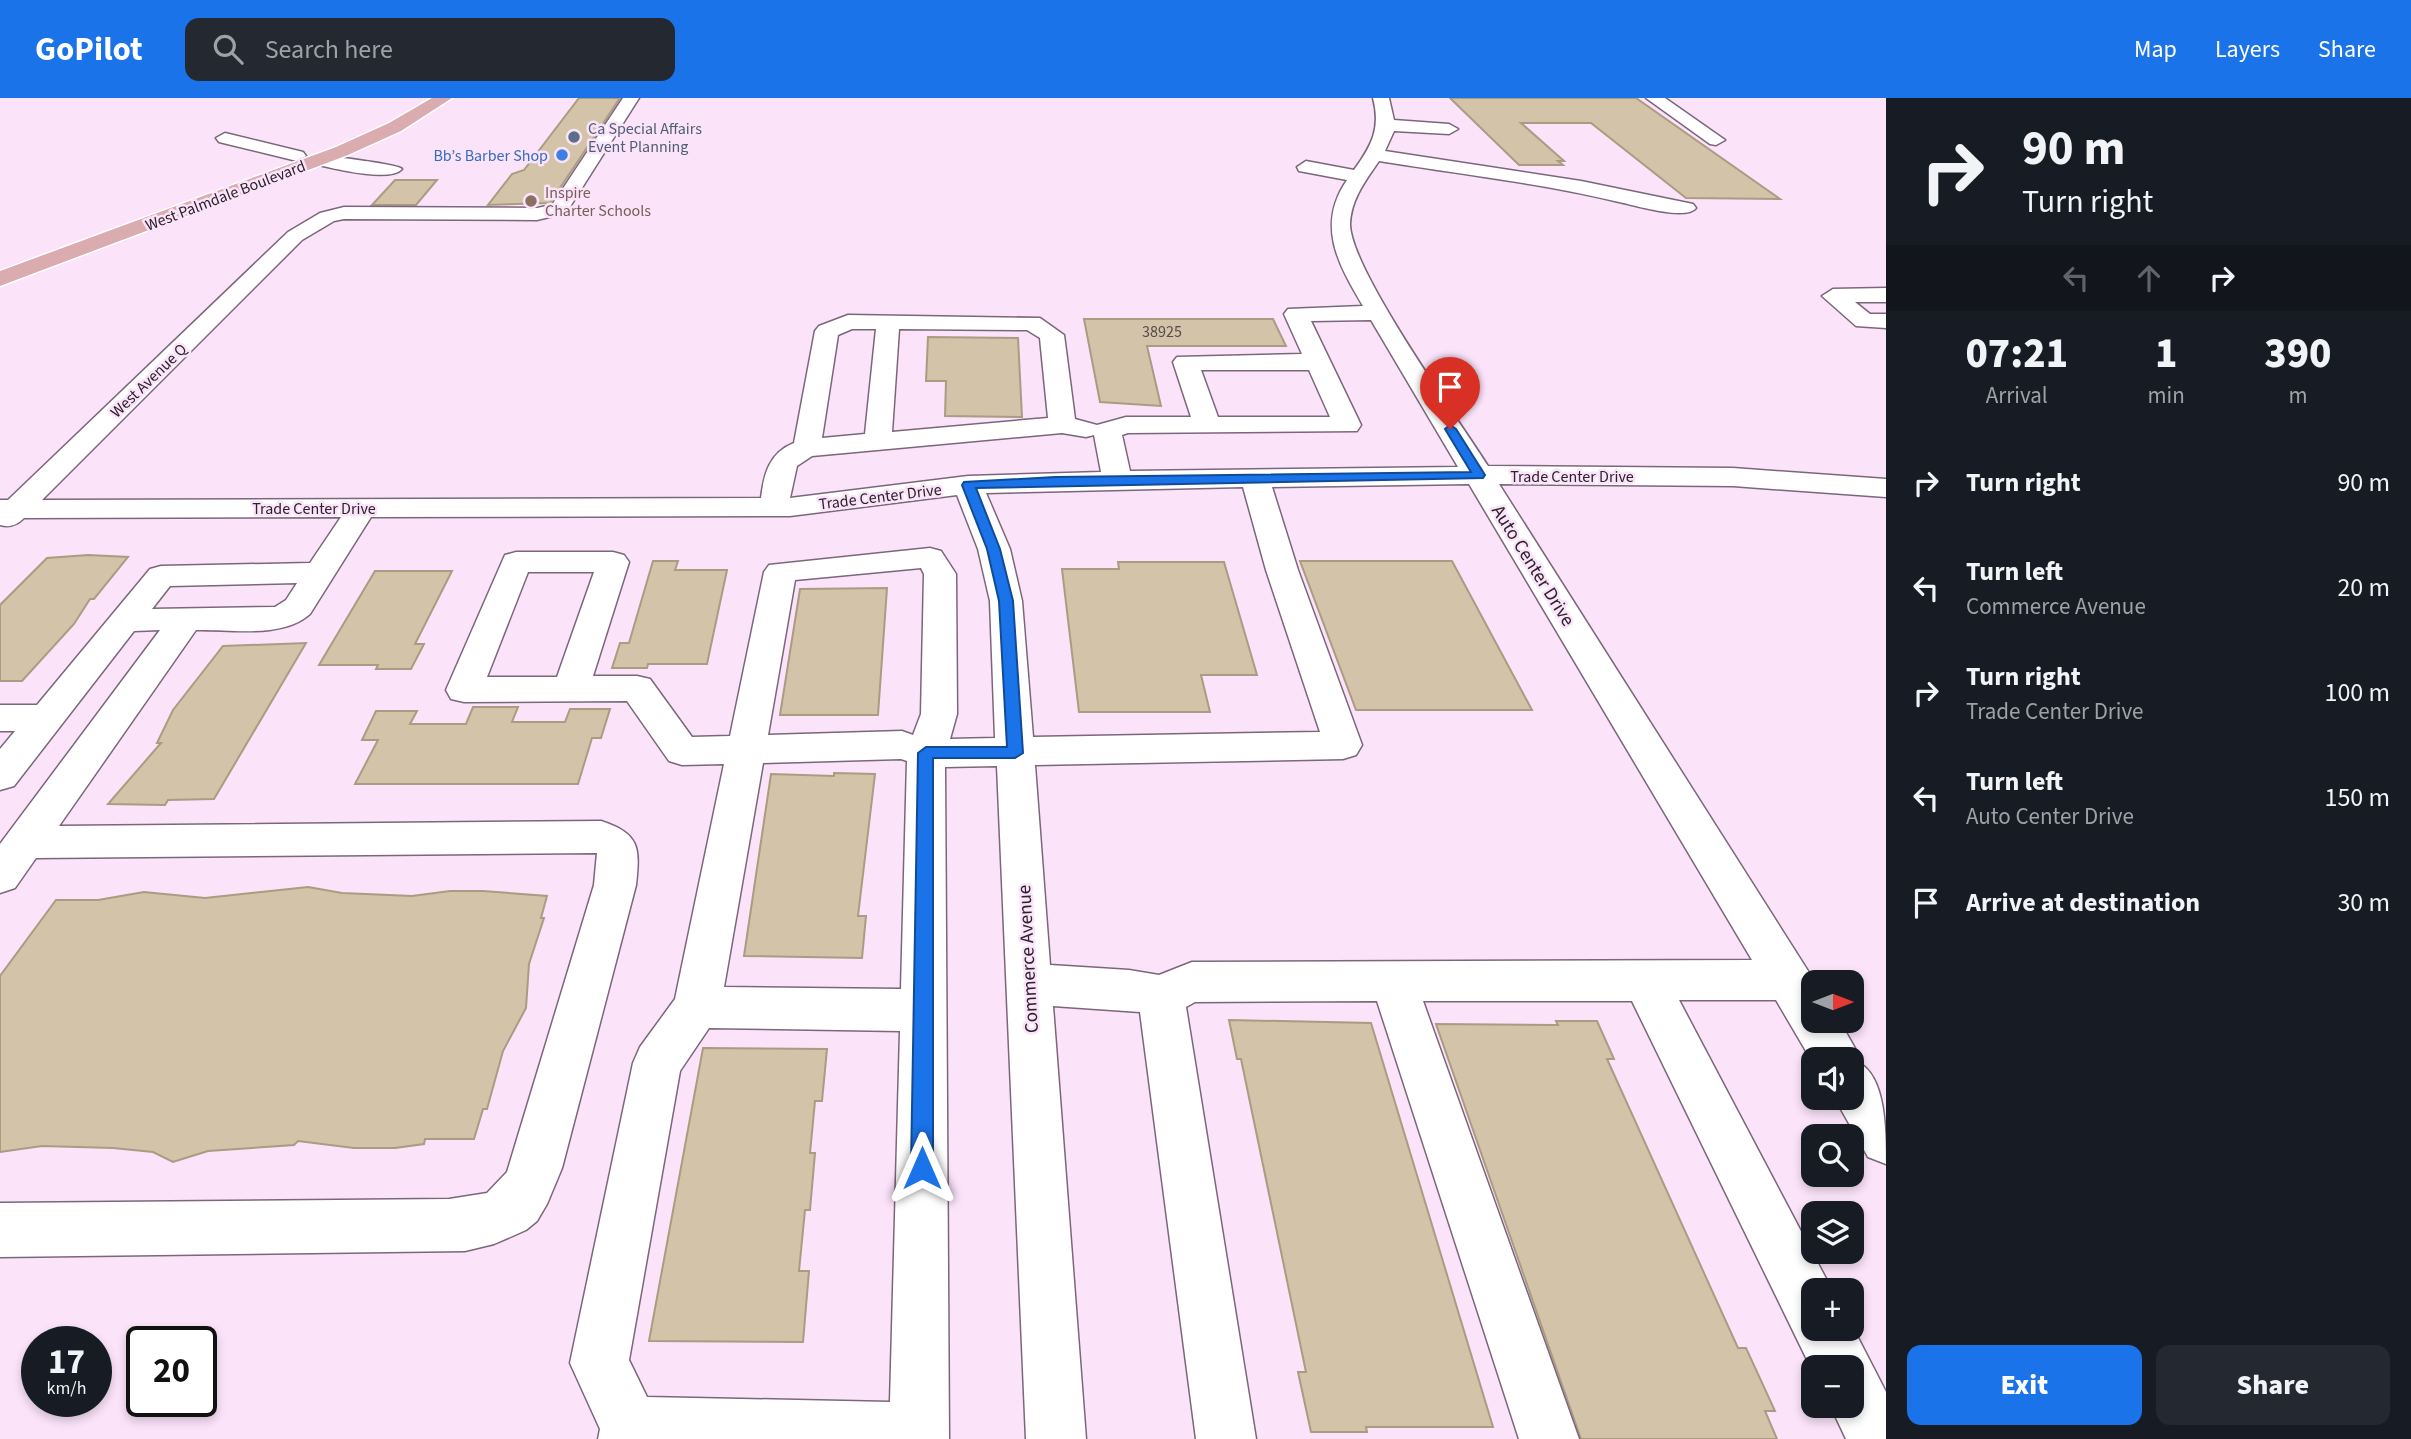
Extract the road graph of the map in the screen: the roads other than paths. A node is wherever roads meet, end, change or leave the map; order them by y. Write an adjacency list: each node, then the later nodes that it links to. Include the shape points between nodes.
1 (420, 98): 10 (main road, West Palmdale Boulevard, via 362,130)
2 (444, 98): 9 (main road, West Palmdale Boulevard)
3 (632, 98): 36 (street, West Avenue Q, via 559,209 537,214 344,214 327,217 295,236)
4 (1654, 98): 8 (street)
5 (1383, 111): 6 (street); 12 (street, Auto Center Drive)
6 (1449, 129)
7 (225, 138): 10 (street)
8 (1717, 140)
9 (342, 151): 11 (main road, West Palmdale Boulevard); 11 (street, via 393,169)
10 (297, 156): 11 (main road); 15 (main road, West Palmdale Boulevard)
11 (320, 160): 16 (main road, West Palmdale Boulevard)
12 (1367, 166): 13 (street); 14 (street, via 1581,187); 18 (street, Auto Center Drive, via 1340,214 1341,241)
13 (1306, 167)
14 (1686, 208)
15 (0, 262)
16 (0, 279)
17 (1886, 295): 19 (street, via 1833,296)
18 (1379, 313): 22 (street, via 1297,314); 28 (street, Auto Center Drive)
19 (1875, 321): 21 (street)
20 (888, 323): 23 (street, via 1032,323 1044,327 1052,335); 26 (street); 27 (street, via 848,322 828,331)
21 (1886, 338)
22 (1318, 362): 24 (street, via 1186,362); 24 (street, via 1348,425)
23 (1062, 425): 25 (street); 26 (street)
24 (1207, 425): 25 (street, via 1126,425)
25 (1107, 433): 30 (street)
26 (878, 442): 27 (street)
27 (807, 449): 34 (street, via 782,463)
28 (1479, 475): 29 (street, Trade Center Drive); 32 (street, Trade Center Drive, via 1732,477); 50 (street, Auto Center Drive)
29 (1255, 478): 30 (street, Trade Center Drive); 46 (street, via 1343,745)
30 (1117, 480): 31 (street, Trade Center Drive)
31 (968, 485): 34 (street, Trade Center Drive); 46 (street, Commerce Avenue, via 994,549 1006,601)
32 (1886, 488)
33 (577, 507): 34 (street, Trade Center Drive); 35 (street, Trade Center Drive); 37 (street)
34 (774, 507)
35 (362, 508): 36 (street, Trade Center Drive); 38 (street)
36 (5, 514)
37 (555, 560): 41 (street, via 613,562); 41 (street, via 516,562 464,690)
38 (320, 573): 39 (street, via 290,614); 40 (street, via 161,576)
39 (186, 619): 40 (street); 48 (street)
40 (125, 620): 43 (street)
41 (571, 689): 44 (street, via 637,688 682,751)
42 (0, 718): 43 (street)
43 (47, 718): 47 (street)
44 (744, 749): 45 (street, via 902,745); 45 (street, via 780,572 930,558 940,574 939,714); 55 (street)
45 (926, 753): 46 (street); 56 (street)
46 (1015, 753): 52 (street, Commerce Avenue)
47 (0, 776)
48 (12, 859): 59 (street, via 601,837 619,852 615,885 536,1168 520,1200 501,1216 462,1224 404,1227)
49 (1644, 979): 50 (street); 51 (street); 60 (street)
50 (1788, 980): 54 (street, Auto Center Drive)
51 (1393, 981): 53 (street, via 1192,982); 66 (street)
52 (1028, 984): 53 (street); 64 (street, Commerce Avenue)
53 (1161, 996): 65 (street)
54 (1801, 1001)
55 (697, 1006): 56 (street); 62 (street, via 657,1063 599,1363)
56 (923, 1010): 63 (street)
57 (1864, 1103): 58 (street)
58 (1886, 1139)
59 (0, 1230)
60 (1801, 1287)
61 (1864, 1411): 67 (street)
62 (629, 1433): 63 (street)
63 (919, 1436)
64 (1055, 1439)
65 (1226, 1439)
66 (1549, 1439)
67 (1878, 1439)

